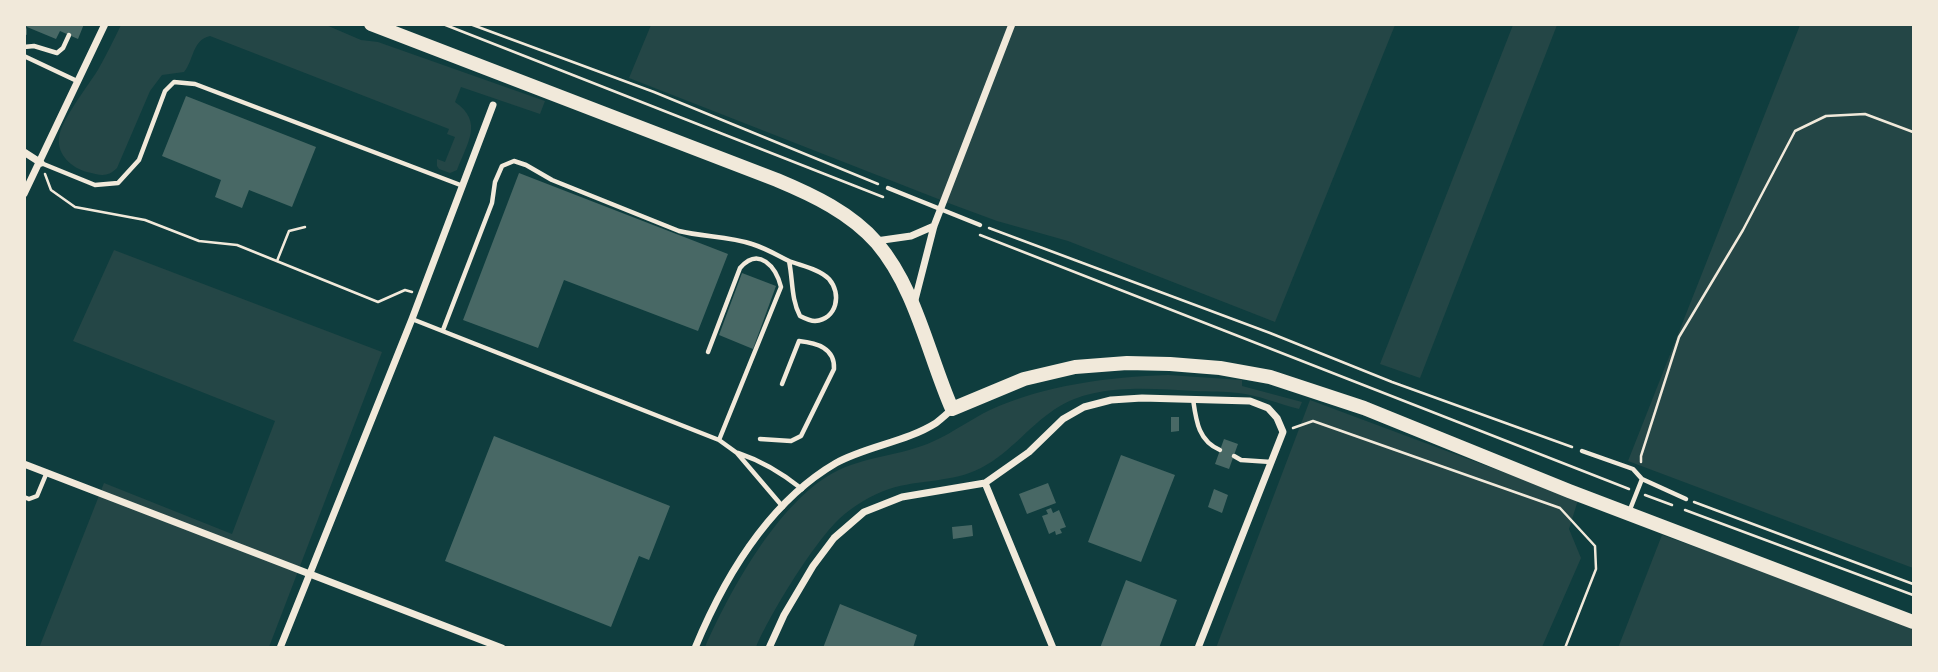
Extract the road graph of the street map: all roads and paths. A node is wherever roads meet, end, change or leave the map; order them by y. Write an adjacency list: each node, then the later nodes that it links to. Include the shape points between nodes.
1 (104, 24): 9 (street)
2 (371, 24): 23 (main road, via 777,180 833,207)
3 (443, 24): 17 (path)
4 (470, 24): 15 (path, via 654,92)
5 (1012, 24): 18 (street)
6 (69, 35): 7 (lane, via 57,52)
7 (24, 47)
8 (24, 56): 9 (lane)
9 (77, 81): 13 (street)
10 (493, 105): 14 (street)
11 (1913, 132): 44 (path, via 1865,114 1826,116 1795,131 1679,337 1641,456)
12 (24, 152): 13 (street)
13 (41, 163): 14 (lane, via 95,185 118,183 139,160 164,91 174,82 195,84); 16 (street); 24 (path, via 51,190 75,207 145,220 199,241 237,244)
14 (464, 186): 26 (street)
15 (888, 188): 18 (lane)
16 (24, 194)
17 (885, 198)
18 (940, 210): 19 (lane); 20 (street)
19 (980, 225): 38 (path)
20 (934, 226): 23 (street, via 911,236); 27 (street)
21 (305, 227): 24 (path, via 289,231)
22 (976, 233): 47 (path)
23 (876, 241): 27 (main road, via 905,286)
24 (277, 261): 26 (path, via 378,302 405,290)
25 (789, 261): 25 (lane, via 829,279 837,300 825,317 813,321 800,316 793,304); 29 (lane, via 752,244 679,231 513,161 502,166 495,182 492,203)
26 (422, 294): 28 (street)
27 (913, 308): 33 (main road)
28 (412, 319): 29 (lane); 52 (street)
29 (443, 330): 36 (lane)
30 (708, 352): 36 (lane, via 740,268 747,260 765,260 778,276 780,288)
31 (782, 384): 35 (lane, via 799,341 829,351 834,359 834,369 801,436)
32 (1192, 398): 34 (street, via 1250,401 1268,408); 37 (lane, via 1198,431); 45 (street, via 1111,400 1084,407)
33 (952, 409): 46 (street, via 935,424 836,463); 51 (main road, via 1024,379 1075,367 1127,363 1220,368 1270,377 1364,408)
34 (1283, 432): 41 (street); 62 (path, via 1313,421 1560,508 1595,546 1596,569)
35 (760, 439)
36 (719, 440): 39 (lane)
37 (1220, 450)
38 (1582, 450): 44 (lane, via 1633,469)
39 (737, 453): 46 (lane, via 784,475); 50 (lane)
40 (1234, 456): 41 (lane)
41 (1273, 462): 61 (street)
42 (24, 464): 43 (street)
43 (47, 472): 48 (lane, via 37,496); 52 (street)
44 (1642, 479): 47 (lane); 49 (lane)
45 (985, 483): 59 (street, via 902,496 864,512 834,538 813,566); 60 (street)
46 (802, 489): 50 (street)
47 (1637, 492): 51 (lane); 54 (path)
48 (24, 497)
49 (1685, 499): 53 (path)
50 (784, 508): 58 (street, via 767,521 713,606)
51 (1629, 513): 55 (main road)
52 (309, 572): 56 (street); 57 (street)
53 (1913, 584)
54 (1913, 595)
55 (1913, 622)
56 (280, 648)
57 (502, 648)
58 (695, 648)
59 (769, 648)
60 (1053, 648)
61 (1198, 648)
62 (1565, 648)

